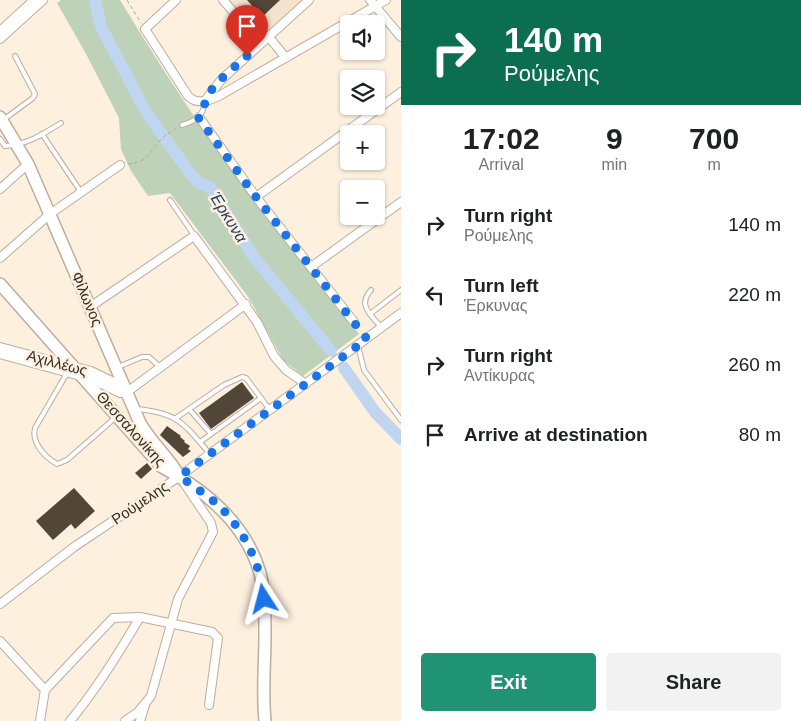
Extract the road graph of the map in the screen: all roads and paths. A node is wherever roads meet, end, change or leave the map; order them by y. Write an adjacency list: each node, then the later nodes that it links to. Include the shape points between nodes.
1 (34, 0): 10 (street)
2 (43, 0): 13 (street)
3 (127, 0): 9 (path)
4 (176, 0): 9 (street)
5 (224, 0): 14 (street)
6 (309, 0): 11 (street)
7 (386, 0): 8 (street)
8 (373, 3): 12 (street); 16 (street)
9 (145, 29): 18 (street, via 188,96 192,100)
10 (0, 31)
11 (268, 36): 14 (street); 16 (street)
12 (401, 36)
13 (0, 38)
14 (260, 43): 18 (street, via 221,80)
15 (15, 56): 20 (lane, via 36,94)
16 (286, 58): 18 (street)
17 (401, 92): 31 (street)
18 (205, 101): 19 (lane)
19 (198, 117): 22 (lane); 31 (street)
20 (1, 122): 26 (main road, Φίλωνος)
21 (61, 122): 24 (lane)
22 (182, 125)
23 (173, 130): 28 (path, via 143,161)
24 (42, 134): 26 (lane); 30 (lane)
25 (0, 139): 26 (lane, via 5,146)
26 (19, 145): 27 (main road, Φίλωνος)
27 (28, 164): 29 (street); 34 (main road, Φίλωνος)
28 (120, 165): 30 (street)
29 (0, 189)
30 (81, 192): 34 (street)
31 (256, 197): 37 (street)
32 (170, 200): 35 (lane)
33 (401, 202): 37 (street)
34 (50, 214): 36 (street); 42 (main road, Φίλωνος)
35 (194, 236): 41 (street); 42 (street)
36 (0, 258)
37 (311, 267): 45 (street)
38 (0, 284): 52 (main road, Θεσσαλονίκης)
39 (371, 290): 44 (lane, via 364,300)
40 (401, 290): 44 (lane)
41 (246, 304): 51 (street); 54 (street, via 274,356 286,370)
42 (90, 307): 50 (main road, Φίλωνος)
43 (401, 313): 46 (street, Ρούμελης)
44 (370, 314): 46 (lane)
45 (354, 322)
46 (381, 327): 47 (street, Ρούμελης)
47 (358, 346): 54 (street, Ρούμελης); 62 (lane, via 368,375)
48 (0, 347): 52 (street, Αχιλλέως)
49 (0, 354): 52 (street, Αχιλλέως)
50 (116, 367): 51 (lane, via 142,357 152,358); 55 (main road, Φίλωνος)
51 (160, 367): 55 (street)
52 (70, 369): 53 (main road, Θεσσαλονίκης); 55 (street, Αχιλλέως, via 101,375); 60 (lane, via 35,428 37,445 51,461 57,464 67,460)
53 (83, 377): 55 (street, Αχιλλέως, via 120,393); 60 (main road, Θεσσαλονίκης)
54 (306, 384): 59 (street, Ρούμελης)
55 (127, 392): 57 (main road, Φίλωνος)
56 (261, 398): 58 (lane, via 242,376); 59 (lane); 63 (lane)
57 (134, 409): 61 (lane, via 158,411); 66 (main road, Φίλωνος, via 144,430)
58 (189, 409): 61 (lane); 63 (lane)
59 (271, 410): 65 (street, Ρούμελης)
60 (118, 416): 66 (main road, Θεσσαλονίκης, via 162,467)
61 (176, 418): 64 (lane)
62 (401, 420)
63 (211, 434): 64 (lane)
64 (200, 442): 65 (lane)
65 (210, 454): 66 (street, Ρούμελης)
66 (180, 476): 67 (street, Ρούμελης, via 74,547); 69 (street, via 211,523 213,532 178,599); 78 (main road, Θεσσαλονίκης, via 217,504 229,518 249,548 260,573 264,612)
67 (0, 604)
68 (140, 617): 69 (street); 71 (street, via 113,618); 75 (street, via 85,704)
69 (171, 623): 72 (street); 73 (street, via 217,635)
70 (0, 641): 71 (street)
71 (46, 690): 74 (street)
72 (146, 704): 76 (street); 77 (street)
73 (209, 705)
74 (40, 721)
75 (70, 721)
76 (125, 721)
77 (140, 721)
78 (265, 721)

